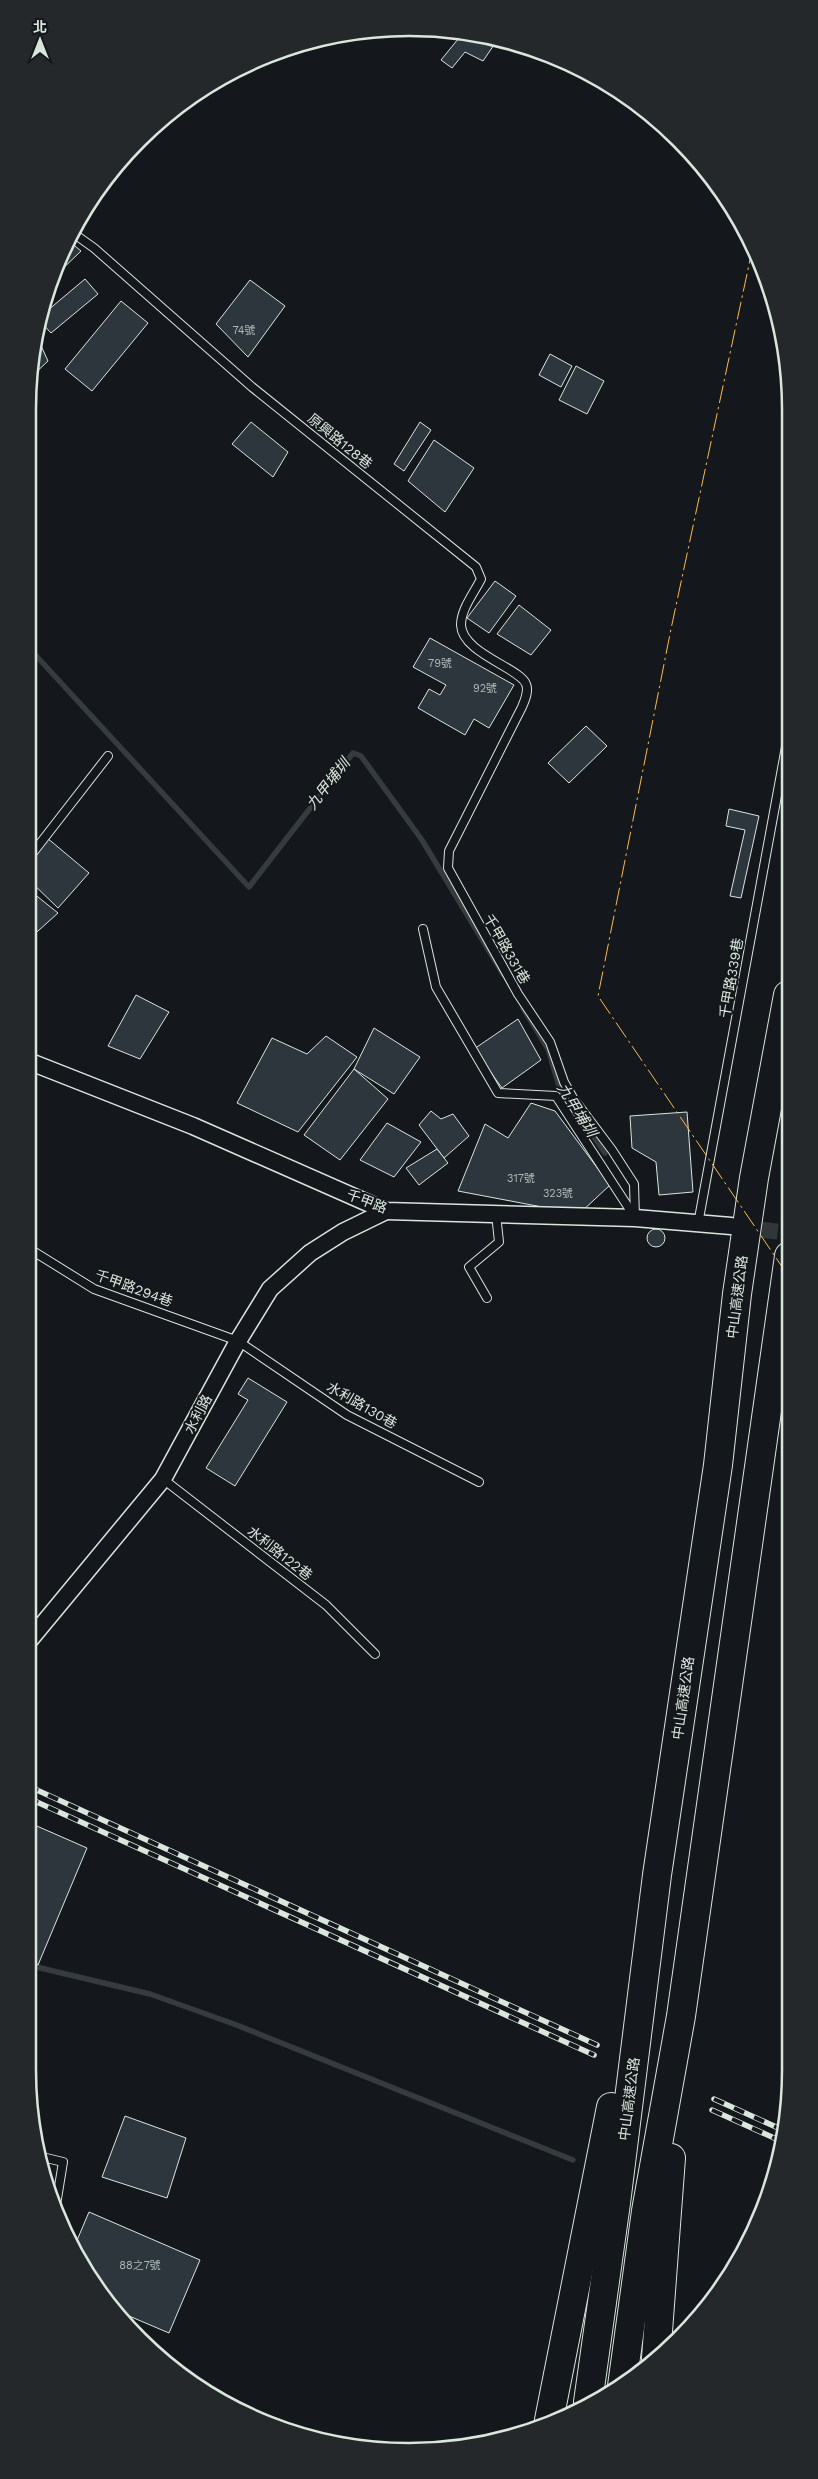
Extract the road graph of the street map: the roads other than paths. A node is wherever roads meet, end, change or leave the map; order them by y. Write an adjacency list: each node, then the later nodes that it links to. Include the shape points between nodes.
1 (79, 237): 2 (lane, 原興路128巷, via 252,386 476,567 480,579 462,615 462,632 468,641)
2 (526, 684): 11 (lane, 千甲路331巷, via 522,707 449,851 448,868 518,994 550,1042 573,1098 634,1184)
3 (108, 756): 5 (lane)
4 (782, 769): 12 (lane, 千甲路339巷)
5 (36, 849)
6 (423, 929): 11 (lane, via 436,987 498,1094 556,1096)
7 (782, 1028): 22 (highway, 中山高速公路, via 751,1197 718,1465)
8 (36, 1064): 9 (street, 千甲路, via 193,1126)
9 (386, 1211): 10 (street, 千甲路); 17 (street, 水利路, via 343,1232 310,1253 286,1274 270,1289)
10 (496, 1214): 11 (street, 千甲路); 15 (lane, via 499,1242 470,1267)
11 (635, 1218): 12 (street, 千甲路)
12 (698, 1224): 13 (street, 千甲路)
13 (731, 1226)
14 (36, 1253): 17 (lane, 千甲路294巷, via 94,1288)
15 (487, 1298)
16 (782, 1305): 23 (highway)
17 (238, 1341): 18 (street, 水利路); 19 (lane, 水利路130巷, via 347,1414)
18 (163, 1479): 20 (street, 水利路); 21 (lane, 水利路122巷, via 326,1604)
19 (480, 1482)
20 (36, 1632)
21 (376, 1654)
22 (657, 1875): 28 (highway, 中山高速公路); 29 (highway)
23 (681, 2016): 26 (highway); 27 (highway, via 646,2211)
24 (47, 2158): 25 (lane, via 63,2162)
25 (58, 2194)
26 (657, 2348)
27 (624, 2375)
28 (589, 2396)
29 (550, 2415)

